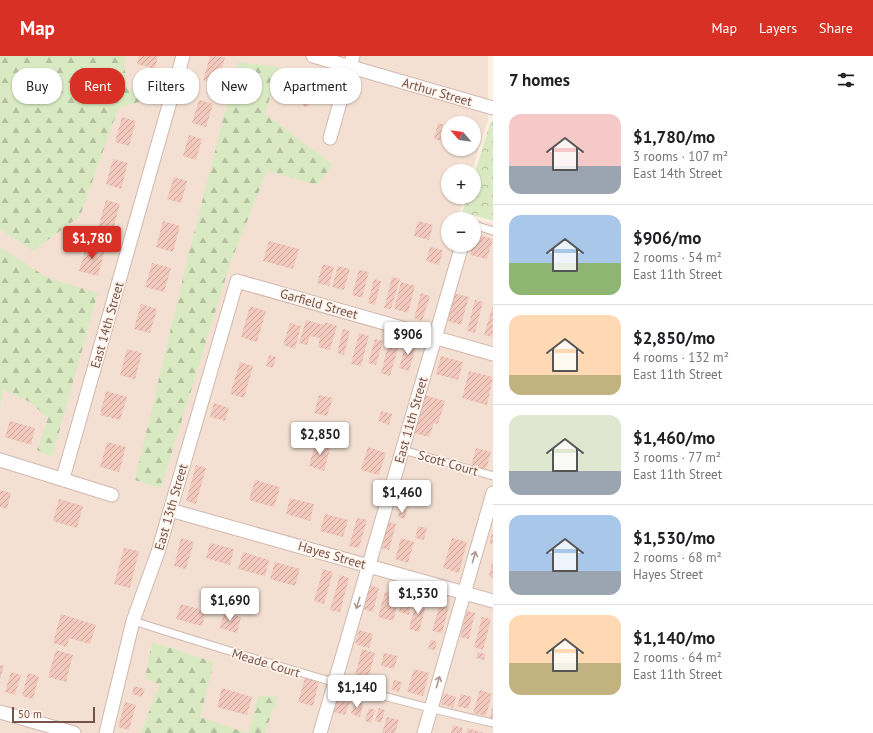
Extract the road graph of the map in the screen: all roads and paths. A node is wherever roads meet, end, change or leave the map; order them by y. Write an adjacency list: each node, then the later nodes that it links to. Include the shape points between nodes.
1 (184, 56): 15 (street, East 14th Street)
2 (313, 56): 3 (street, Arthur Street)
3 (352, 61): 4 (street, Arthur Street); 5 (street)
4 (493, 108)
5 (330, 138)
6 (481, 227): 7 (lane)
7 (493, 230)
8 (460, 252): 10 (street, East 11th Street)
9 (237, 281): 10 (street, Garfield Street); 18 (street, East 13th Street)
10 (435, 338): 11 (street, Garfield Street); 12 (street, East 11th Street)
11 (493, 354)
12 (403, 450): 14 (lane, Scott Court); 19 (street, East 11th Street)
13 (0, 460): 15 (street)
14 (493, 476)
15 (63, 478): 17 (street)
16 (493, 493): 20 (street, one-way to 16)
17 (112, 495)
18 (170, 510): 19 (street, Hayes Street); 22 (street, East 13th Street)
19 (369, 566): 20 (street, Hayes Street); 23 (street, East 11th Street, one-way to 23)
20 (464, 593): 21 (street, Hayes Street); 24 (street, one-way to 20)
21 (493, 601)
22 (133, 621): 23 (lane, Meade Court); 28 (street, East 13th Street)
23 (334, 684): 24 (lane, Meade Court); 29 (street, East 11th Street)
24 (430, 710): 26 (lane, Meade Court); 30 (street)
25 (0, 712): 27 (street)
26 (493, 724)
27 (74, 733)
28 (106, 733)
29 (320, 733)
30 (424, 733)

